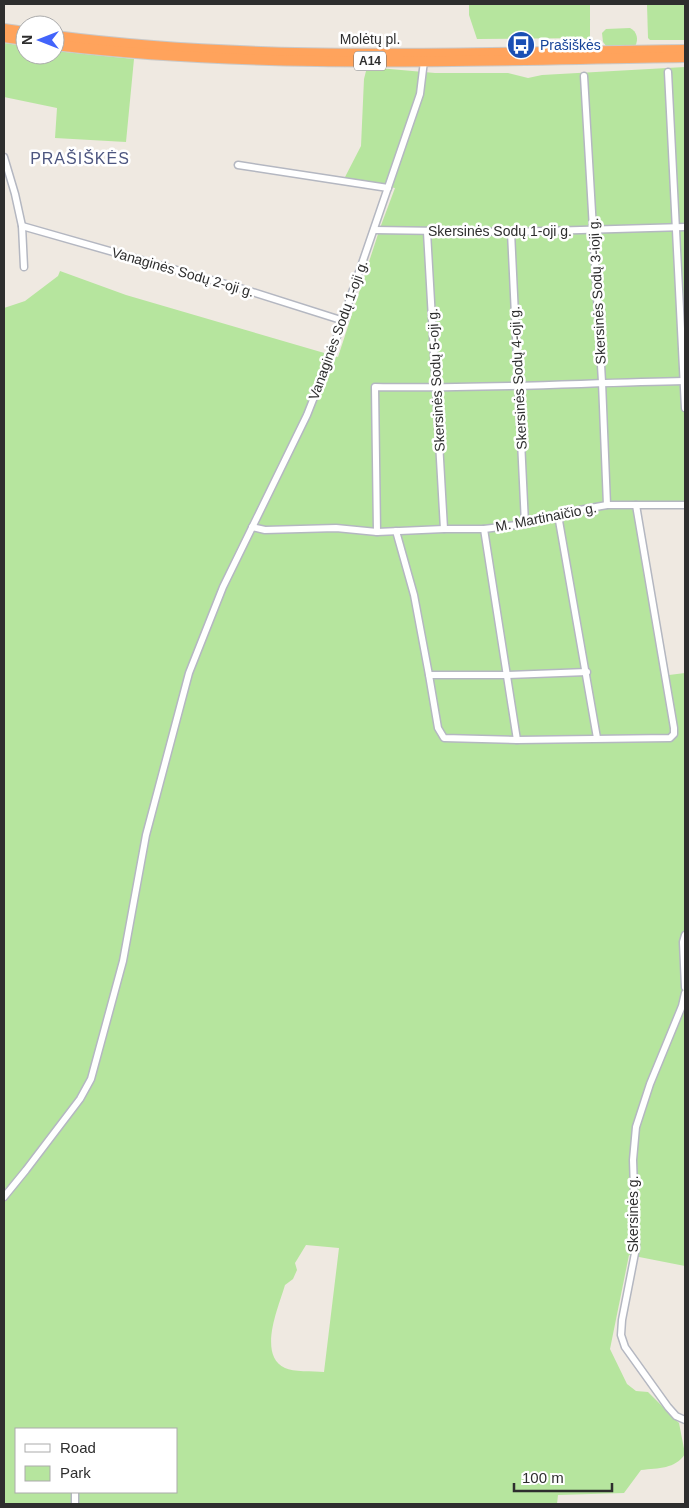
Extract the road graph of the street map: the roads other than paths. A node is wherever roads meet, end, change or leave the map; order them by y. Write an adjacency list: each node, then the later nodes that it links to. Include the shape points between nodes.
1 (65, 37): 3 (highway, Molėtų pl. / A14, via 162,48 292,54)
2 (65, 46): 5 (highway, Molėtų pl. / A14, via 221,59)
3 (685, 50)
4 (685, 58): 5 (highway, Molėtų pl. / A14)
5 (424, 61): 10 (street, Vanaginės Sodų 1-oji g., via 420,94)
6 (668, 72): 13 (street)
7 (584, 76): 15 (street, Skersinės Sodų 3-ioji g.)
8 (4, 158): 11 (street)
9 (238, 165): 10 (street)
10 (388, 188): 14 (street, Vanaginės Sodų 1-oji g.)
11 (22, 226): 18 (street); 19 (street, Vanaginės Sodų 2-oji g.)
12 (685, 227): 13 (street, Skersinės Sodų 1-oji g.)
13 (676, 228): 15 (street, Skersinės Sodų 1-oji g.); 20 (street)
14 (374, 230): 16 (street, Skersinės Sodų 1-oji g.); 19 (street, Vanaginės Sodų 1-oji g.)
15 (593, 230): 17 (street, Skersinės Sodų 1-oji g.); 21 (street, Skersinės Sodų 3-ioji g.)
16 (427, 232): 17 (street, Skersinės Sodų 1-oji g.); 23 (street, Skersinės Sodų 5-oji g.)
17 (511, 232): 22 (street, Skersinės Sodų 4-oji g.)
18 (24, 267)
19 (344, 322): 30 (street, Vanaginės Sodų 1-oji g., via 307,415)
20 (684, 381): 21 (street); 24 (street)
21 (602, 382): 22 (street); 25 (street, Skersinės Sodų 3-ioji g.)
22 (519, 384): 23 (street); 29 (street, Skersinės Sodų 4-oji g.)
23 (437, 388): 31 (street, Skersinės Sodų 5-oji g.); 34 (street, via 375,387)
24 (685, 408)
25 (607, 505): 26 (street, M. Martinaičio g.); 28 (street, M. Martinaičio g.)
26 (636, 505): 27 (street, M. Martinaičio g.); 38 (street, via 674,734 670,738)
27 (685, 505)
28 (558, 515): 29 (street, M. Martinaičio g.); 35 (street)
29 (525, 524): 32 (street, M. Martinaičio g.)
30 (252, 527): 34 (street, M. Martinaičio g.); 43 (street, Vanaginės Sodų 1-oji g., via 223,587 189,672 146,835 123,962 91,1079 80,1099)
31 (444, 529): 32 (street, M. Martinaičio g.); 33 (street, M. Martinaičio g.)
32 (484, 529): 37 (street)
33 (396, 531): 34 (street, M. Martinaičio g.); 36 (street, via 414,595)
34 (377, 532)
35 (586, 672): 37 (street); 38 (street)
36 (429, 675): 37 (street); 39 (street, via 438,728 444,738)
37 (507, 675): 39 (street)
38 (597, 738): 39 (street)
39 (518, 740)
40 (685, 935): 41 (street)
41 (685, 987)
42 (685, 993): 44 (street, Skersinės g., via 636,1127 633,1160 636,1248 621,1334 625,1347 668,1407)
43 (4, 1197)
44 (685, 1420)

